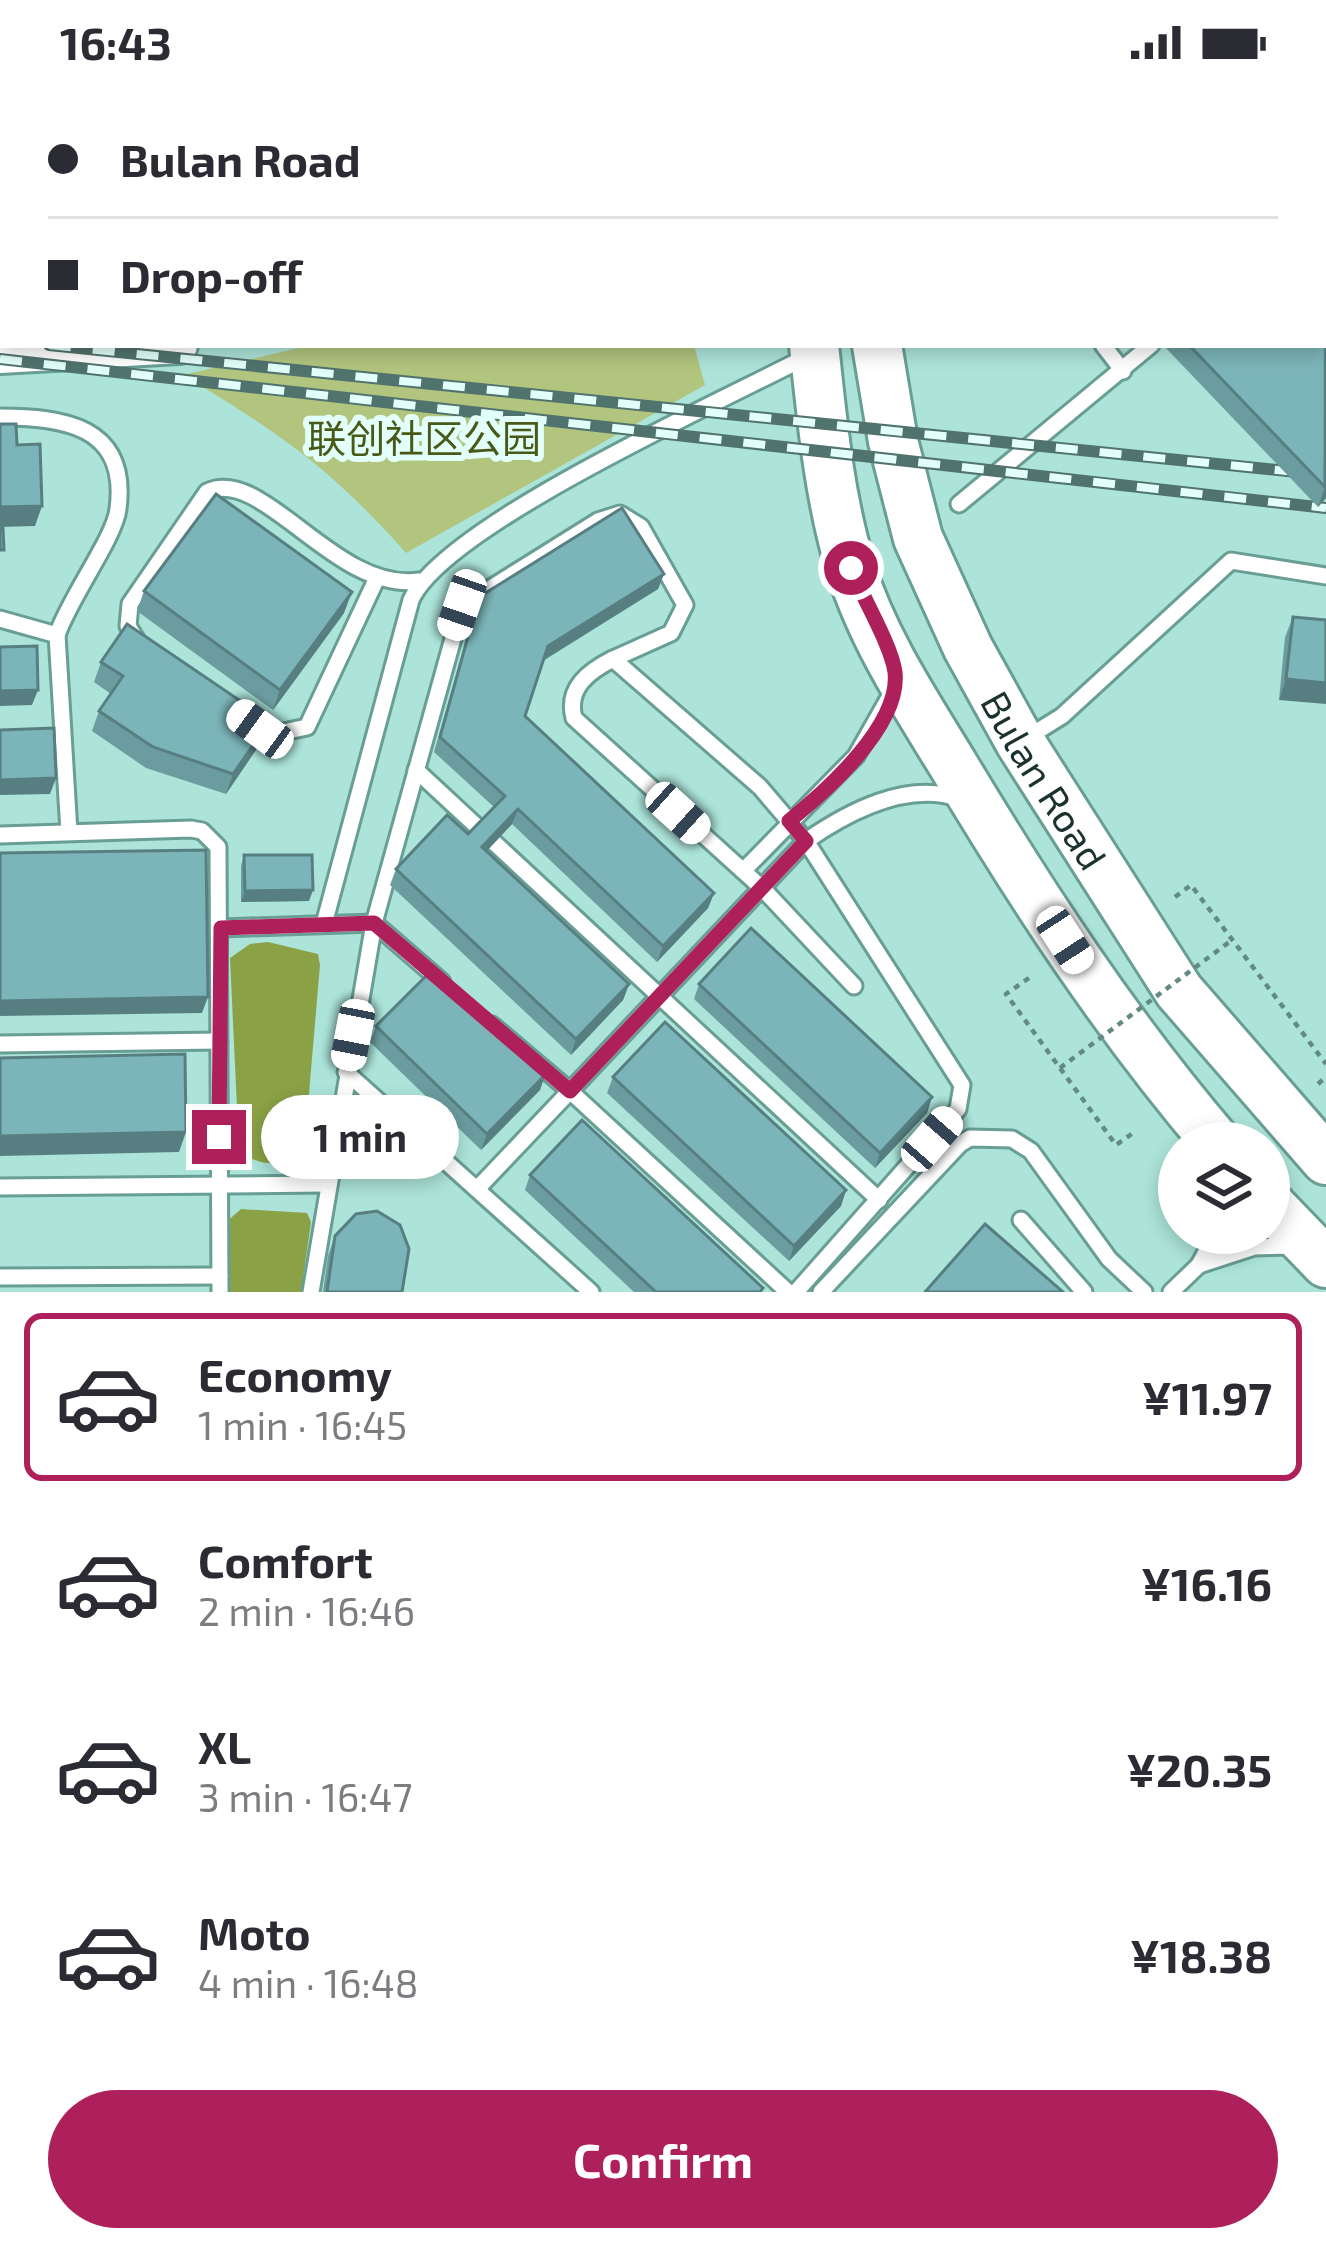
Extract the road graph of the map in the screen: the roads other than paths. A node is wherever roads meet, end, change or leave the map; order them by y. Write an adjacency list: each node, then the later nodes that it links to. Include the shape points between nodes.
1 (125, 348): 6 (street)
2 (812, 348): 12 (lane, via 447,553); 17 (main road, Bulan Road, via 851,568)
3 (878, 348): 19 (main road, Bulan Road, via 918,538)
4 (1105, 348): 7 (lane)
5 (1148, 348): 7 (lane)
6 (0, 355)
7 (1124, 371): 9 (lane)
8 (0, 417): 14 (lane, via 56,417 86,429 116,475 118,511)
9 (959, 503)
10 (1326, 576): 19 (lane, via 1231,561 1062,716)
11 (376, 580): 12 (lane); 15 (lane, via 247,491 219,486 130,604 128,626); 18 (lane, via 307,727 274,734)
12 (419, 581): 29 (lane)
13 (0, 619): 14 (lane)
14 (57, 634): 23 (lane)
15 (154, 652)
16 (613, 659): 20 (lane, via 671,633 685,605 641,526 620,514 462,605); 22 (lane); 26 (lane, via 581,682 574,718)
17 (895, 668): 21 (main road, Bulan Road); 22 (lane, via 891,701 874,732)
18 (242, 716)
19 (1020, 742): 40 (main road, Bulan Road, via 1179,991)
20 (416, 770): 28 (lane); 32 (lane)
21 (976, 805): 25 (lane, via 912,794 844,814); 39 (main road, Bulan Road, via 1143,1057)
22 (789, 821): 25 (lane); 26 (lane)
23 (69, 832): 24 (lane); 30 (lane, via 202,831 222,862)
24 (0, 835)
25 (806, 841): 27 (lane); 45 (lane, via 962,1085 958,1109)
26 (742, 871): 27 (lane)
27 (763, 889): 31 (lane); 32 (lane)
28 (374, 923): 29 (lane); 33 (lane); 37 (lane)
29 (324, 924): 30 (lane)
30 (221, 928): 35 (lane)
31 (854, 986)
32 (662, 995): 38 (lane); 45 (lane)
33 (463, 1000)
34 (481, 1015): 38 (lane)
35 (219, 1041): 36 (lane); 41 (lane)
36 (0, 1044)
37 (346, 1072): 42 (lane); 44 (lane)
38 (570, 1091): 44 (lane); 55 (lane)
39 (1198, 1122)
40 (1326, 1160)
41 (220, 1184): 42 (lane); 43 (lane); 52 (lane)
42 (326, 1184): 53 (lane)
43 (0, 1187)
44 (477, 1189): 54 (lane)
45 (879, 1200): 55 (lane)
46 (1021, 1220): 57 (lane)
47 (1290, 1226): 49 (main road)
48 (1205, 1254): 50 (lane)
49 (1318, 1255): 50 (lane, via 1254,1247)
50 (1199, 1265): 59 (lane)
51 (0, 1277): 52 (lane)
52 (220, 1284)
53 (310, 1292)
54 (591, 1292)
55 (792, 1292)
56 (821, 1292): 58 (lane, via 960,1144 990,1137 1031,1151 1109,1259)
57 (1084, 1292)
58 (1144, 1292)
59 (1172, 1292)

